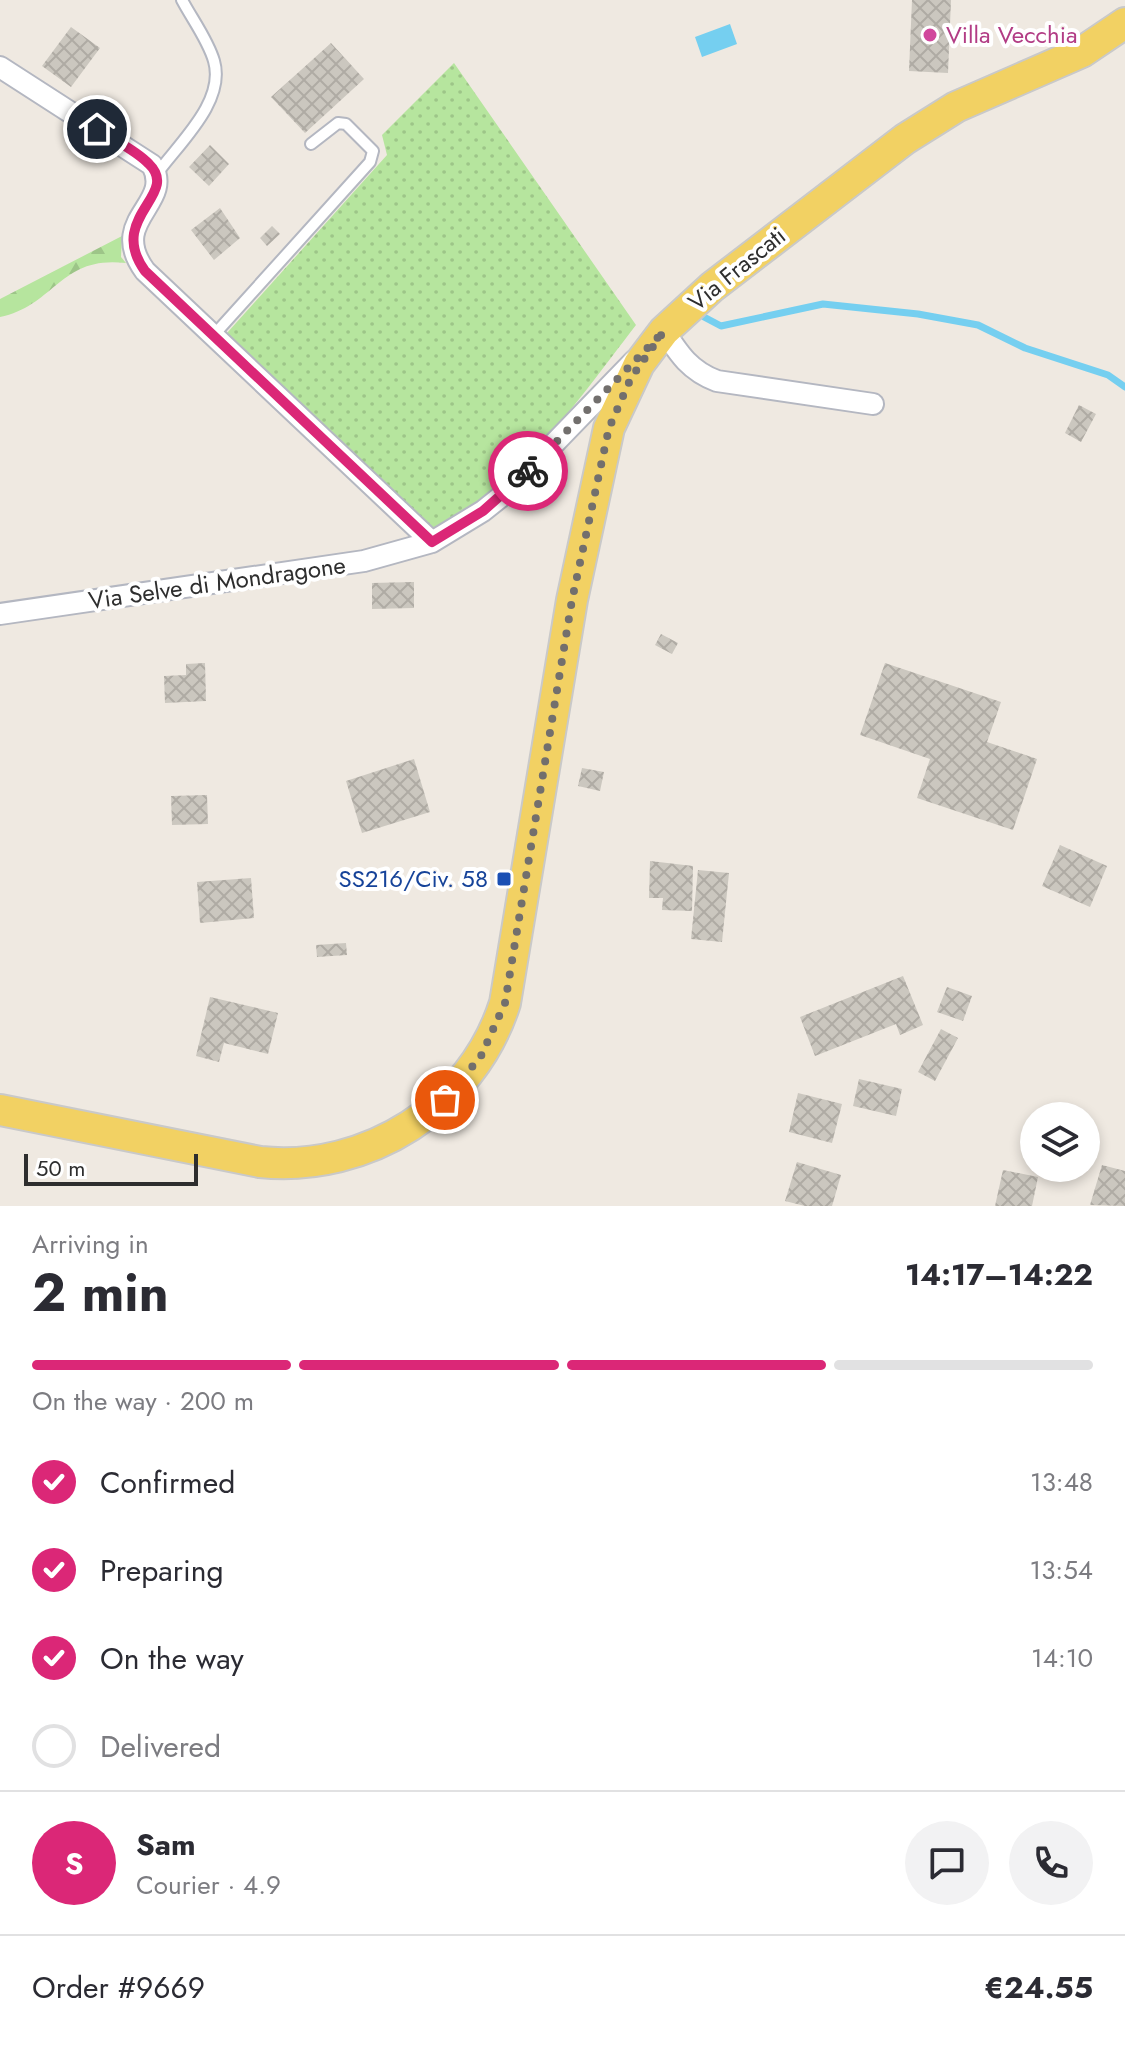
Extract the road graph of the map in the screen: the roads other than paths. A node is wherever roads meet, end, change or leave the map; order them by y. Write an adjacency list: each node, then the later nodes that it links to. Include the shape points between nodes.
1 (182, 0): 5 (lane, via 210,52 217,79 212,98)
2 (1125, 23): 6 (main road, Via Frascati, via 1074,56 924,126 730,272)
3 (0, 67): 5 (street, via 145,160)
4 (311, 144): 7 (lane, via 338,123 346,124 373,151 370,162)
5 (156, 175): 7 (street, via 153,197 134,224 134,252 145,271)
6 (664, 331): 8 (street, via 700,375 717,381); 9 (street, Via Selve di Mondragone, via 508,491); 11 (main road, Via Frascati, via 631,378 609,428 572,600 508,992 493,1034 471,1071 445,1100 401,1130 350,1155 312,1163 260,1162)
7 (213, 336): 9 (street)
8 (873, 404)
9 (432, 542): 10 (street, Via Selve di Mondragone, via 364,561)
10 (0, 614)
11 (0, 1110)

